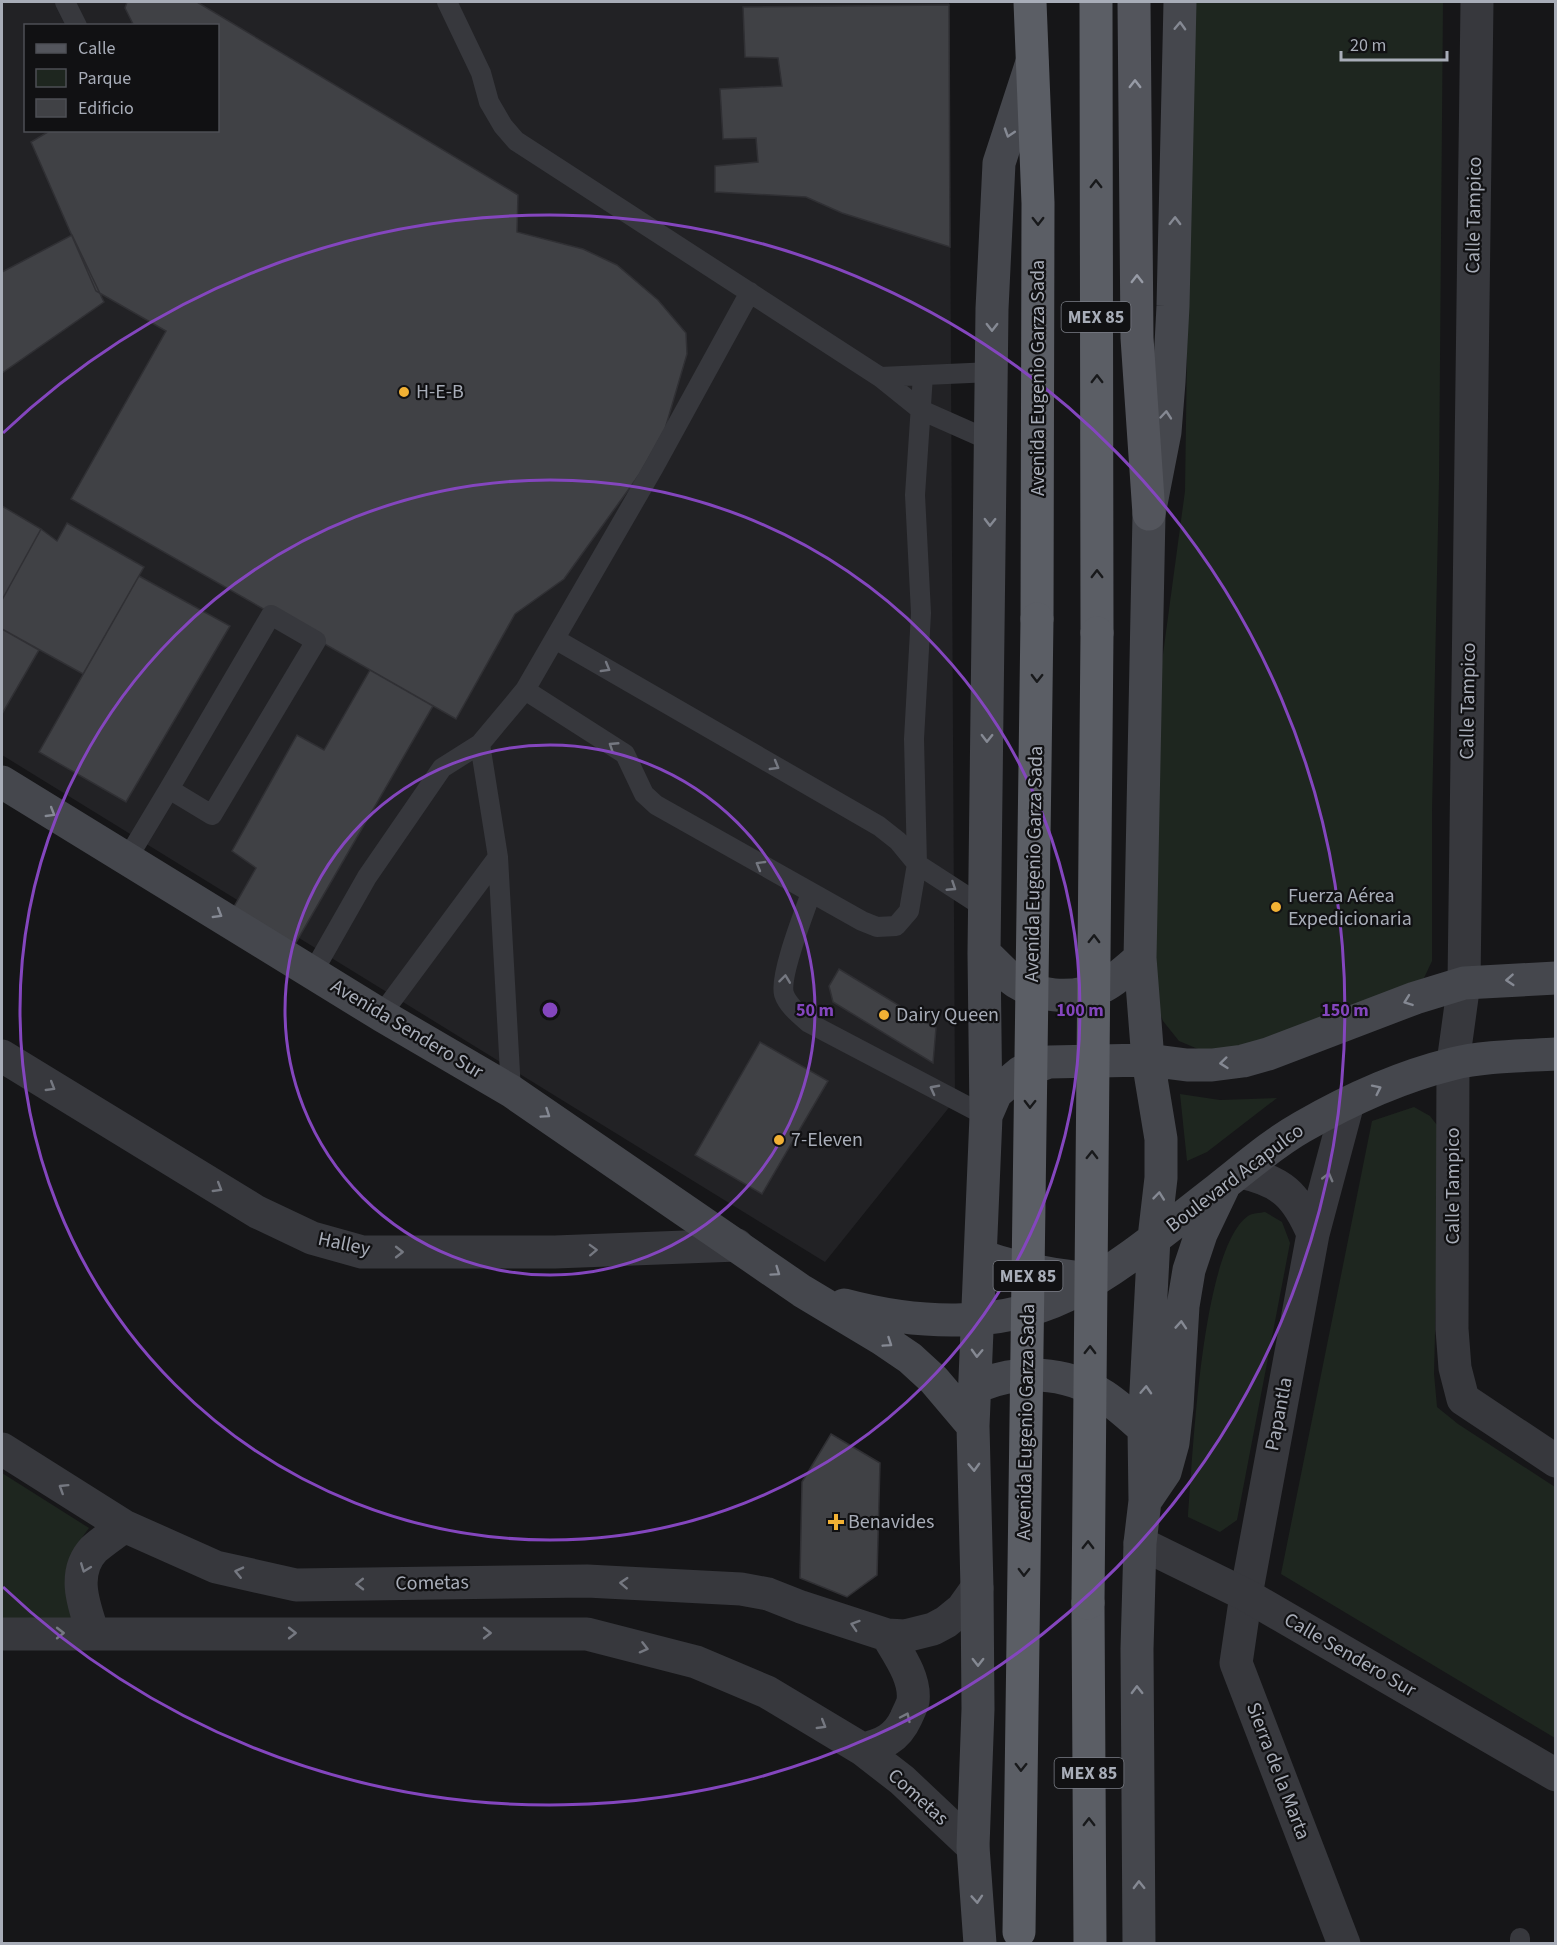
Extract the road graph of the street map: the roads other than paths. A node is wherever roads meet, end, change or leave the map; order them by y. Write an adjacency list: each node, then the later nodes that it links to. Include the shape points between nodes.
1 (65, 2): 8 (lane)
2 (447, 2): 10 (lane, via 481,73 489,102 516,141)
3 (1030, 2): 9 (highway, Avenida Eugenio Garza Sada / MEX 85)
4 (1096, 2): 66 (highway, MEX 85, one-way to 4, bridge, via 1088,1603 1097,633)
5 (1134, 2): 16 (main road, one-way to 5, via 1137,338)
6 (1180, 2): 16 (main road, one-way to 6, via 1165,432 1169,382)
7 (1477, 2): 31 (street, Calle Tampico)
8 (76, 24)
9 (1033, 58): 11 (main road, one-way to 11, via 999,163); 64 (highway, Avenida Eugenio Garza Sada / MEX 85, one-way to 64, bridge, via 1038,203 1037,620)
10 (750, 292): 13 (lane); 17 (lane)
11 (992, 372): 12 (lane); 15 (main road)
12 (923, 375): 13 (lane); 14 (lane)
13 (880, 377): 14 (lane)
14 (921, 410): 15 (lane); 24 (lane, via 915,495 921,613 914,739)
15 (991, 441): 26 (main road, one-way to 26)
16 (1149, 514): 28 (main road)
17 (555, 639): 18 (lane); 24 (lane, one-way to 24, via 879,826)
18 (525, 690): 19 (lane); 25 (lane, one-way to 18, via 656,805 644,794 625,754)
19 (480, 744): 22 (lane); 29 (lane, via 442,768 367,877)
20 (2, 782): 23 (main road, Avenida Sendero Sur, one-way to 23)
21 (169, 789): 21 (lane, via 271,615 316,640 212,815); 23 (lane)
22 (498, 857): 32 (lane); 37 (lane)
23 (128, 859): 29 (main road, Avenida Sendero Sur, one-way to 29)
24 (917, 864): 25 (lane, via 909,911 896,926 878,927 862,921); 26 (lane, one-way to 26)
25 (811, 893): 39 (lane, one-way to 25, via 809,1023 794,1009 784,993 785,974)
26 (985, 909): 27 (main road)
27 (984, 953): 28 (main road, via 1023,986 1056,996 1090,992 1113,980); 39 (main road)
28 (1140, 958): 35 (main road)
29 (313, 972): 32 (main road, Avenida Sendero Sur)
30 (1556, 978): 31 (main road, one-way to 31)
31 (1464, 983): 35 (main road, one-way to 35, via 1243,1061 1187,1065); 36 (street, Calle Tampico)
32 (381, 1015): 37 (main road, Avenida Sendero Sur)
33 (1556, 1054): 36 (main road, Boulevard Acapulco)
34 (2, 1056): 43 (street, Halley, one-way to 43, via 257,1212 312,1238 362,1252 555,1252)
35 (1148, 1060): 39 (main road, via 1049,1062 1021,1072 996,1093); 42 (main road, one-way to 35, via 1161,1139)
36 (1453, 1064): 38 (main road, Boulevard Acapulco, one-way to 36, via 1386,1084); 52 (street, Calle Tampico, via 1452,1329 1455,1368 1463,1399)
37 (511, 1091): 43 (main road, Avenida Sendero Sur, one-way to 43)
38 (1348, 1103): 40 (main road, Boulevard Acapulco, via 1300,1127); 41 (street, Papantla, one-way to 38)
39 (986, 1116): 44 (main road)
40 (1233, 1177): 41 (street, via 1270,1180 1299,1206); 42 (main road, Boulevard Acapulco); 53 (main road, one-way to 40, via 1165,1472 1173,1443 1189,1270 1201,1234)
41 (1313, 1234): 57 (street, Papantla)
42 (1154, 1238): 45 (main road, Boulevard Acapulco); 50 (main road, one-way to 42)
43 (737, 1245): 46 (main road, Avenida Sendero Sur, one-way to 46)
44 (981, 1256): 45 (main road, via 1060,1277); 47 (main road)
45 (1095, 1280): 47 (main road, Avenida Sendero Sur, via 1032,1309)
46 (802, 1292): 47 (main road, Avenida Sendero Sur, via 899,1317); 49 (main road, Avenida Sendero Sur, one-way to 49, via 910,1358)
47 (978, 1318): 48 (main road, one-way to 48)
48 (975, 1388): 49 (main road); 50 (main road, via 1012,1376 1056,1377 1103,1395)
49 (973, 1426): 56 (main road, one-way to 56)
50 (1144, 1429): 53 (main road)
51 (2, 1449): 54 (street, Cometas, one-way to 51)
52 (1556, 1461)
53 (1145, 1501): 55 (main road)
54 (124, 1526): 58 (street, one-way to 58, via 93,1550 81,1574 82,1598); 60 (street, Cometas, one-way to 54, via 768,1594 741,1589 587,1581 296,1585 216,1567)
55 (1140, 1543): 57 (street, Calle Sendero Sur); 67 (main road, one-way to 55)
56 (977, 1588): 60 (street, Cometas, via 962,1609 946,1622 916,1634); 63 (main road, one-way to 63)
57 (1246, 1595): 62 (street, Calle Sendero Sur); 68 (street, Sierra de la Marta, via 1236,1663)
58 (93, 1633): 59 (street, Cometas, one-way to 58); 61 (street, Cometas, one-way to 61, via 587,1634 696,1662 767,1692)
59 (2, 1634)
60 (887, 1635): 61 (street, Cometas, one-way to 60, via 886,1742 896,1734 913,1702 911,1680)
61 (862, 1749): 63 (street, Cometas, via 902,1780)
62 (1556, 1775)
63 (973, 1847): 65 (main road, one-way to 65)
64 (1019, 1938)
65 (980, 1944)
66 (1090, 1944)
67 (1139, 1944)
68 (1344, 1944)

